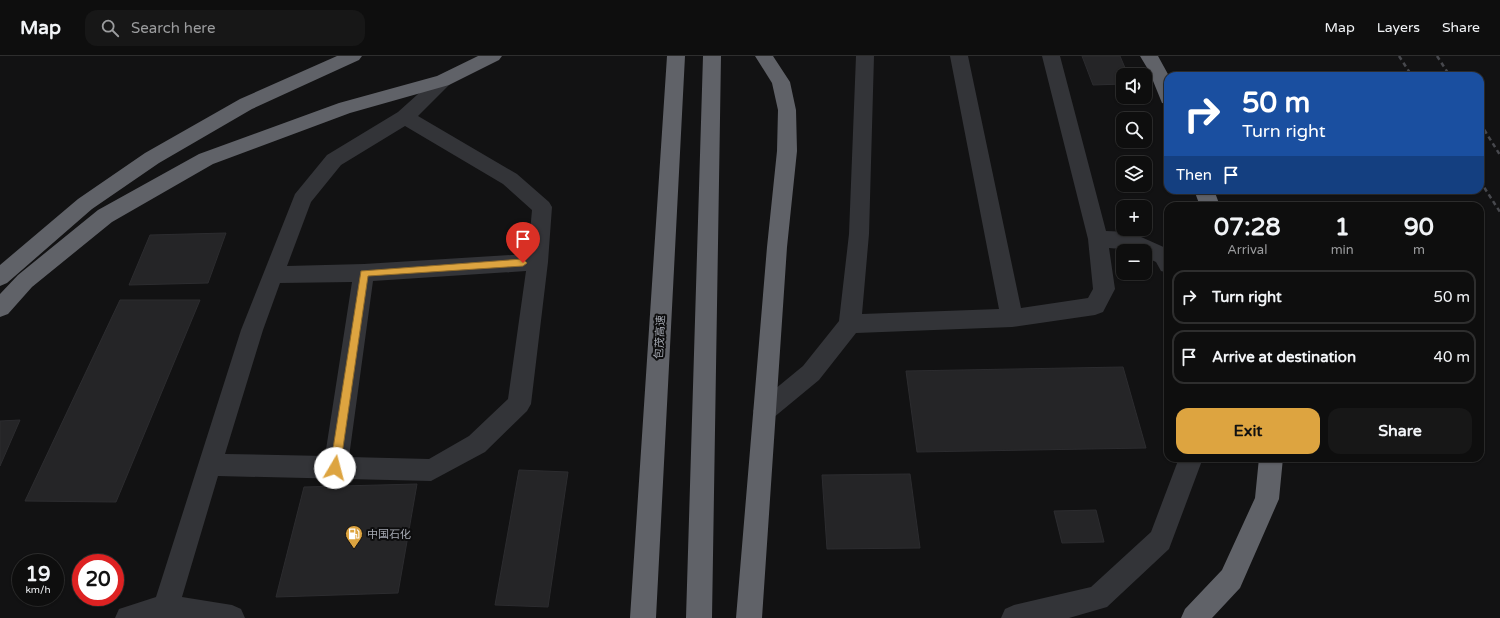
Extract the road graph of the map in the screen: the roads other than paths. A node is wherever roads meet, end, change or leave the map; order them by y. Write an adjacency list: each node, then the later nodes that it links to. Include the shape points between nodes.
1 (353, 56): 18 (highway, via 246,104 152,158 85,204)
2 (493, 56): 10 (highway)
3 (676, 56): 30 (highway, 包茂高速)
4 (712, 56): 31 (highway)
5 (764, 56): 22 (highway, via 781,82 787,110 787,151)
6 (865, 56): 21 (lane, via 859,234)
7 (958, 56): 20 (lane)
8 (1051, 56): 13 (lane)
9 (1149, 56): 11 (highway)
10 (444, 81): 12 (lane); 19 (highway, via 345,108 206,159 105,216 25,281)
11 (1164, 87)
12 (405, 117): 15 (lane, via 510,179 542,207); 17 (lane, via 334,160 302,200)
13 (1098, 239): 14 (lane, via 1130,240); 20 (lane, via 1104,288 1095,306)
14 (1164, 258)
15 (538, 262): 16 (lane); 26 (lane, via 519,404 477,444 431,470)
16 (364, 273): 17 (lane); 26 (lane)
17 (274, 275): 25 (lane, via 252,330)
18 (0, 277)
19 (0, 308)
20 (1012, 318): 21 (lane)
21 (850, 324): 22 (lane, via 811,373)
22 (765, 411): 32 (highway)
23 (1189, 462): 33 (lane, via 1160,540 1098,598)
24 (1271, 462): 34 (highway, via 1267,499 1231,579)
25 (211, 465): 26 (lane); 27 (lane)
26 (335, 468)
27 (164, 612): 28 (lane); 29 (lane)
28 (128, 618)
29 (232, 618)
30 (643, 618)
31 (699, 618)
32 (749, 618)
33 (1014, 618)
34 (1194, 618)

